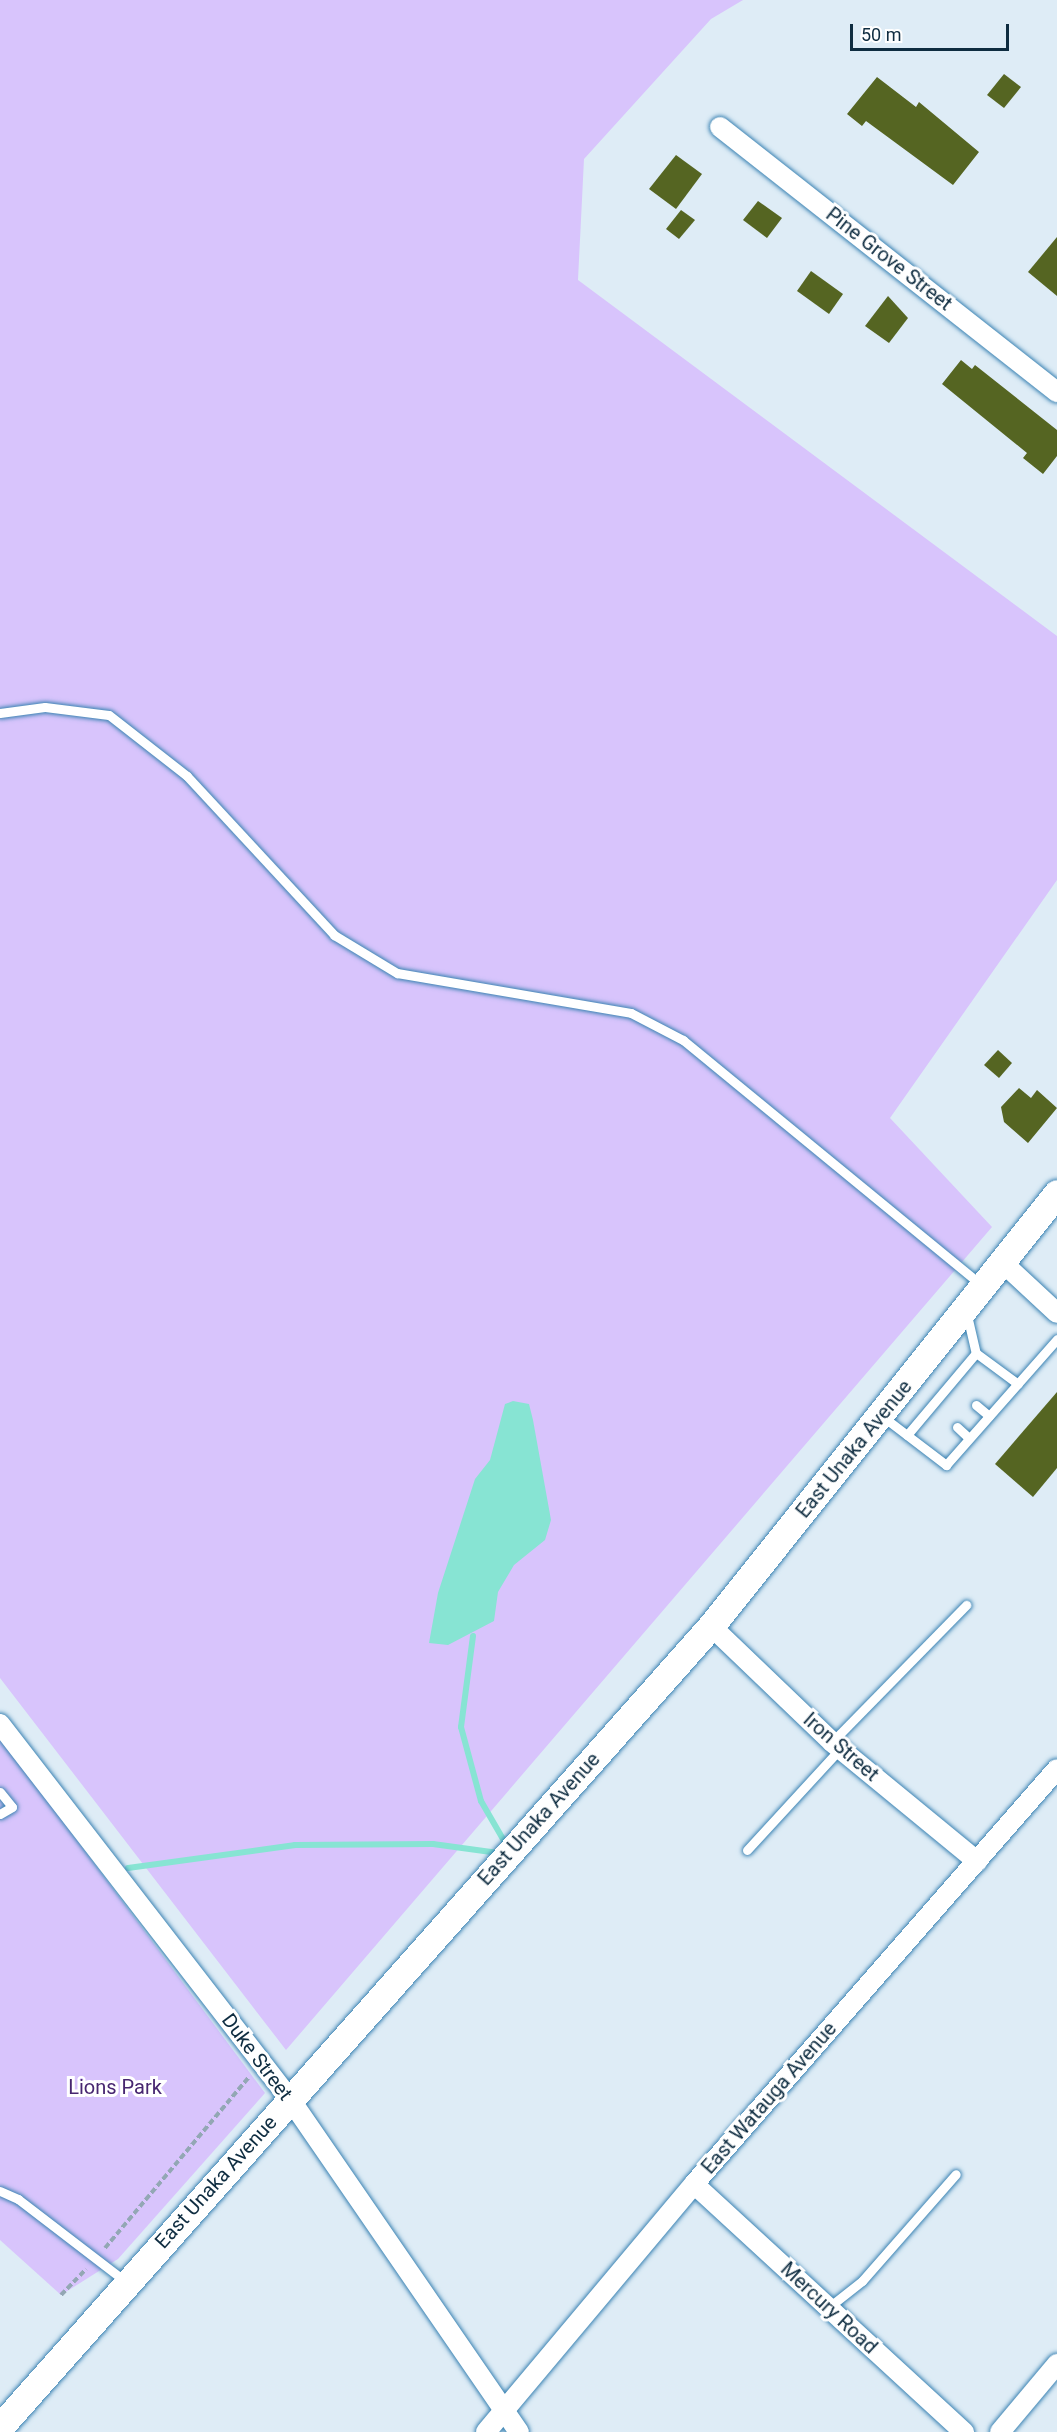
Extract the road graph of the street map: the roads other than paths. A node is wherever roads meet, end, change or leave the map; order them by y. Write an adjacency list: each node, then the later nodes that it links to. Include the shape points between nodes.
1 (720, 127): 2 (street, Pine Grove Street)
2 (1057, 392)
3 (0, 713): 6 (lane, via 45,707 109,715 187,776 334,935 397,973 632,1013 683,1040)
4 (1057, 1193): 5 (main road, East Unaka Avenue)
5 (1001, 1261): 6 (main road, East Unaka Avenue); 8 (street)
6 (982, 1285): 7 (main road, East Unaka Avenue)
7 (965, 1307): 10 (lane); 15 (main road, East Unaka Avenue)
8 (1057, 1313)
9 (1057, 1339): 12 (lane)
10 (976, 1353): 11 (lane); 12 (lane)
11 (951, 1382): 13 (lane); 18 (lane, via 935,1407)
12 (1018, 1384): 16 (lane)
13 (958, 1389)
14 (976, 1405): 16 (lane)
15 (882, 1416): 18 (lane); 21 (main road, East Unaka Avenue)
16 (989, 1416): 19 (lane)
17 (957, 1427): 19 (lane)
18 (907, 1435): 19 (lane, via 946,1465)
19 (969, 1438)
20 (966, 1605): 23 (lane)
21 (711, 1626): 23 (street, Iron Street); 29 (main road, East Unaka Avenue)
22 (2, 1729): 29 (street, Duke Street)
23 (836, 1746): 27 (lane); 28 (street, Iron Street)
24 (1057, 1769): 28 (street, East Watauga Avenue)
25 (0, 1792): 26 (lane, via 12,1807)
26 (0, 1814)
27 (747, 1850)
28 (977, 1861): 31 (street, East Watauga Avenue)
29 (290, 2099): 33 (main road, East Unaka Avenue); 36 (street, Duke Street)
30 (956, 2174): 34 (lane, via 862,2281)
31 (694, 2184): 34 (street, Mercury Road); 36 (street, East Watauga Avenue)
32 (0, 2191): 33 (lane)
33 (126, 2282): 37 (main road, East Unaka Avenue)
34 (829, 2307): 40 (street, Mercury Road)
35 (1057, 2364): 41 (street)
36 (504, 2412): 38 (street, East Watauga Avenue); 39 (street, Duke Street)
37 (0, 2427)
38 (486, 2432)
39 (519, 2432)
40 (964, 2432)
41 (1000, 2432)

